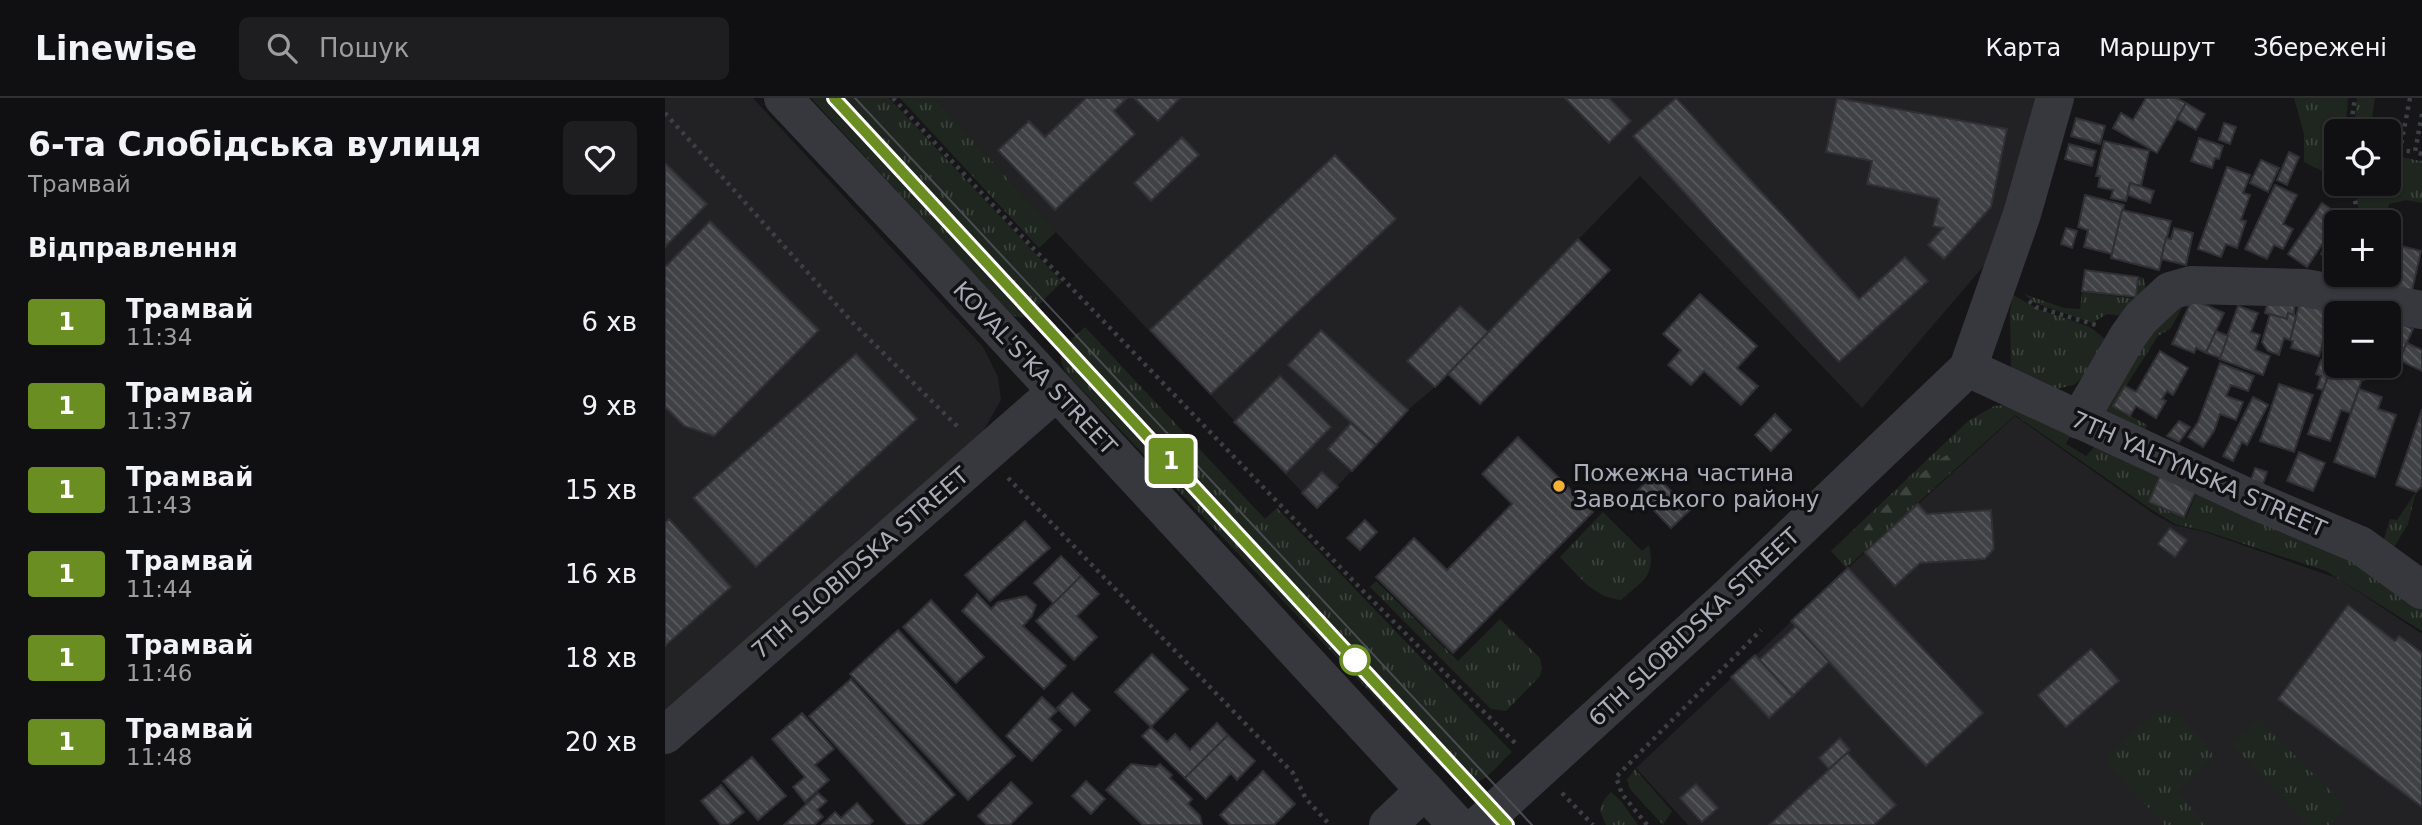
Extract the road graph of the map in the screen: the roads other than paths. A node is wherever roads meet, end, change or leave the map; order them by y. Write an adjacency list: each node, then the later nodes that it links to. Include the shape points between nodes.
1 (783, 98): 5 (street, KOVAL'S'KA STREET)
2 (2055, 98): 4 (street, via 2022,214)
3 (2422, 310): 6 (street, via 2305,288 2191,285 2170,291 2128,336)
4 (1968, 368): 6 (street, 7TH YALTYNSKA STREET); 12 (street, 6TH SLOBIDSKA STREET)
5 (1056, 391): 8 (street, 7TH SLOBIDSKA STREET); 9 (street, KOVAL'S'KA STREET)
6 (2079, 420): 7 (street, 7TH YALTYNSKA STREET, via 2360,545)
7 (2422, 590)
8 (665, 735)
9 (1425, 790): 10 (street); 11 (street, KOVAL'S'KA STREET)
10 (1388, 825)
11 (1457, 825)
12 (1479, 825)

